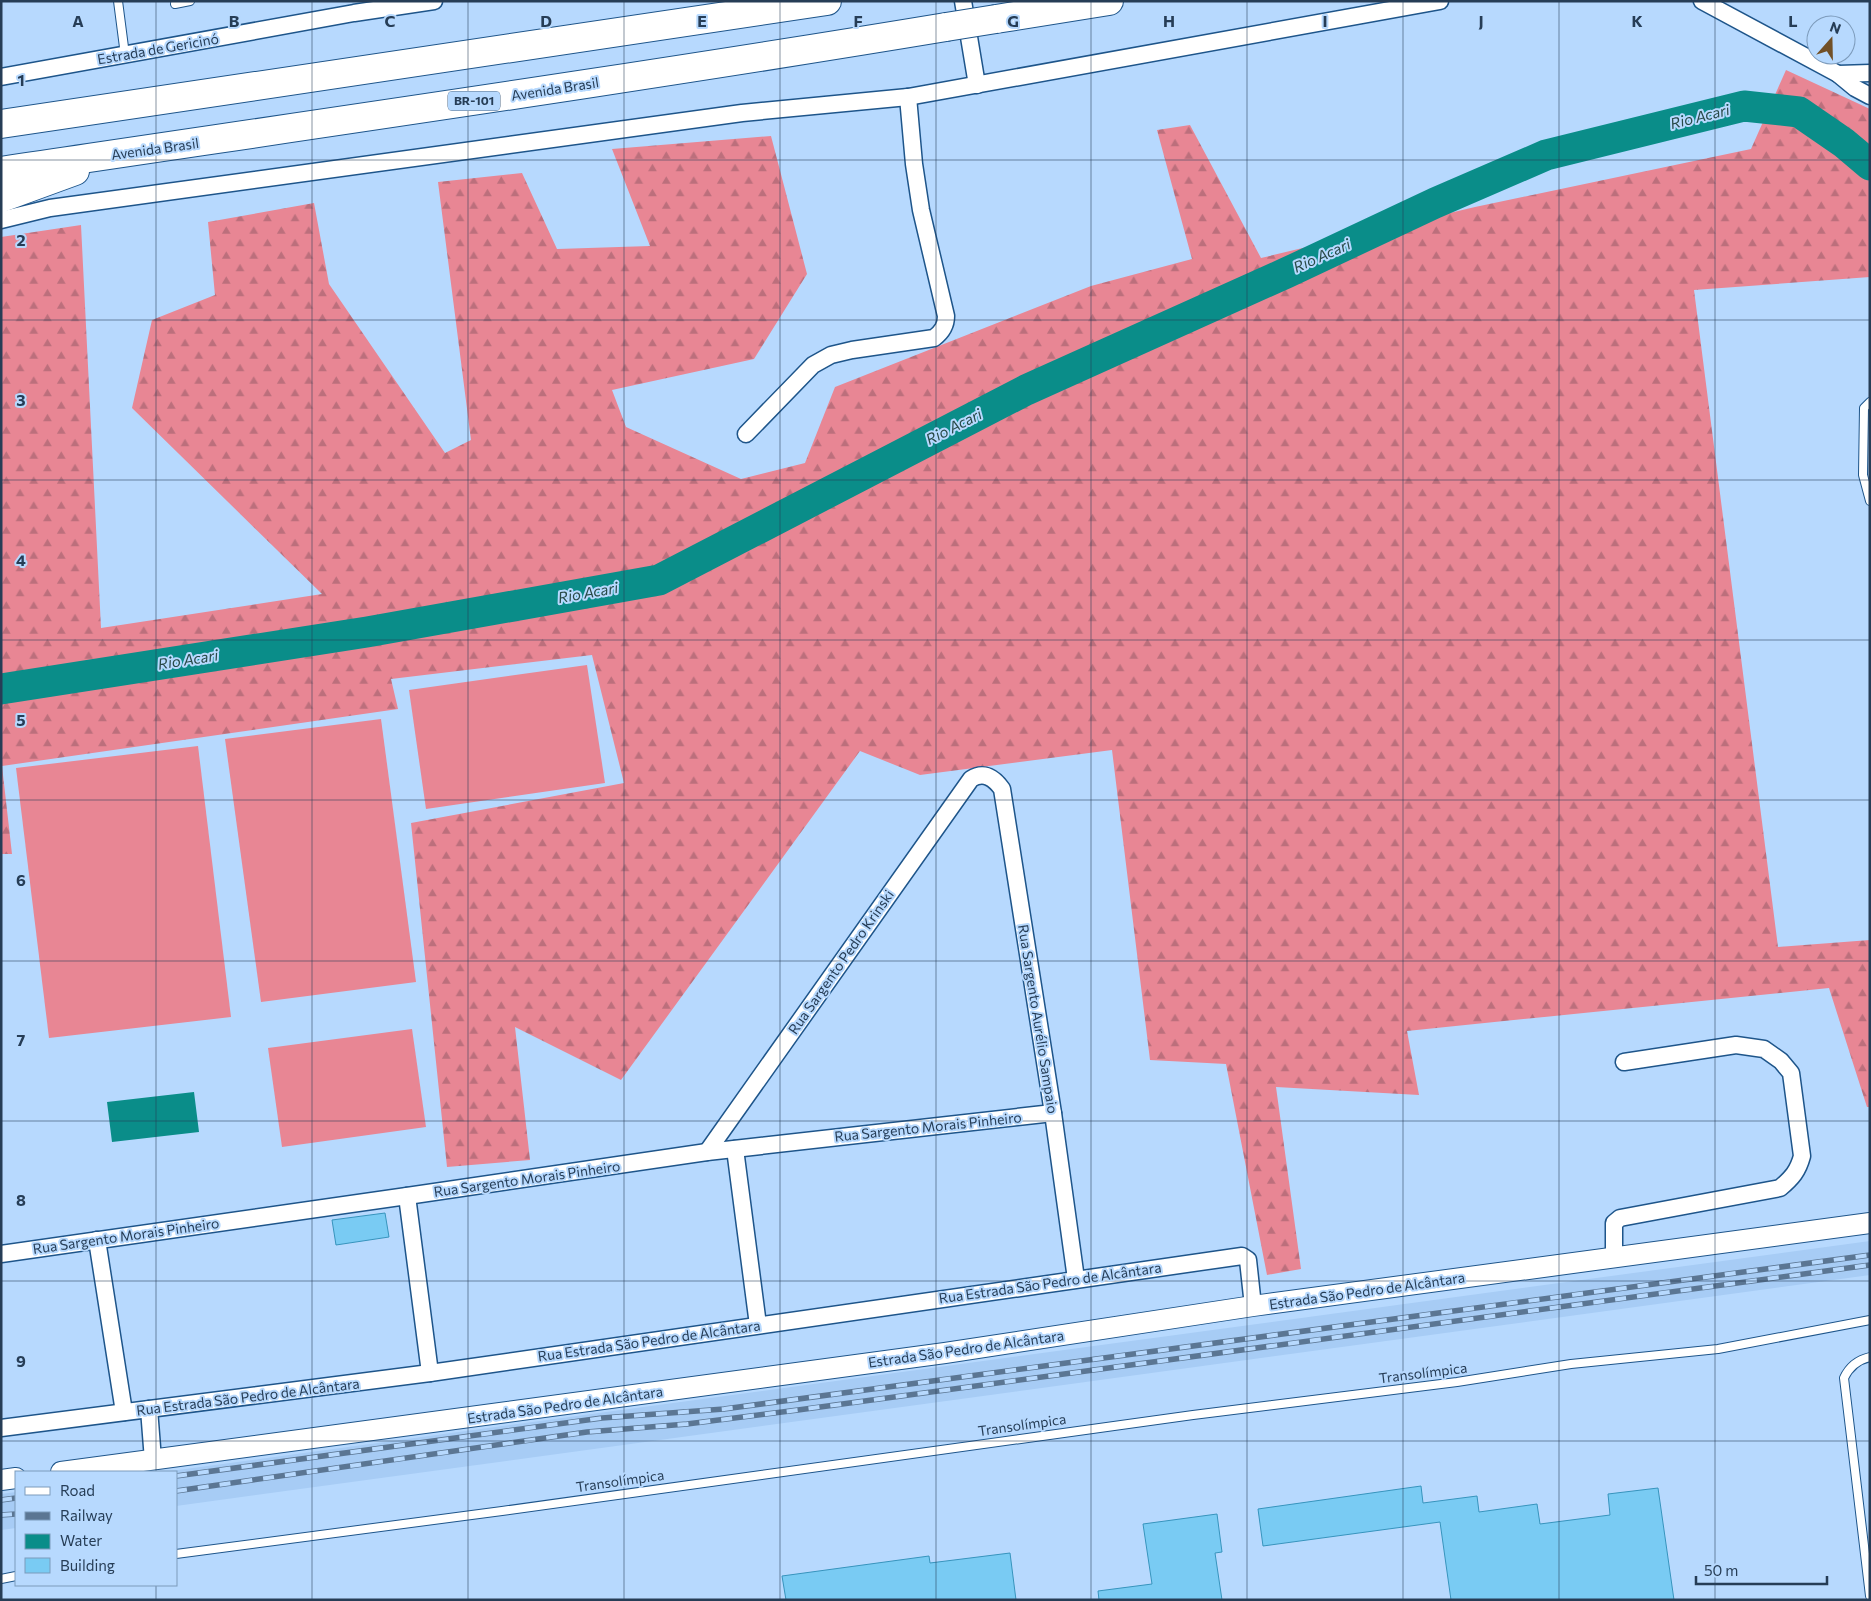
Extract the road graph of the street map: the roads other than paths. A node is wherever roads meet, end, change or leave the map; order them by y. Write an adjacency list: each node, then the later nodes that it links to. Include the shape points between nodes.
1 (118, 1): 10 (lane)
2 (190, 1): 9 (lane)
3 (434, 1): 10 (street, Estrada de Gericinó)
4 (827, 1): 17 (highway)
5 (963, 1): 14 (street)
6 (1109, 1): 18 (highway, Avenida Brasil / BR-101, bridge)
7 (1440, 1): 14 (street)
8 (1702, 1): 12 (street)
9 (175, 4)
10 (126, 54): 13 (street, Estrada de Gericinó)
11 (1870, 73): 12 (street)
12 (1838, 74): 15 (street)
13 (1, 77)
14 (977, 85): 16 (street)
15 (1870, 96)
16 (908, 97): 21 (street, via 722,116 50,208); 23 (street, via 914,164 946,316 945,327 934,338 831,354 813,365)
17 (1, 124)
18 (110, 155): 19 (highway, Avenida Brasil / BR-101); 20 (highway, via 67,175)
19 (1, 171)
20 (1, 198)
21 (1, 220)
22 (1870, 402): 24 (lane, via 1864,408 1863,475)
23 (746, 434)
24 (1870, 502)
25 (977, 775): 27 (street, Rua Sargento Aurélio Sampaio, via 997,781 1002,789); 29 (street, Rua Sargento Pedro Krinski, via 965,787)
26 (1624, 1062): 34 (street, via 1736,1045 1764,1048 1791,1073 1802,1156 1792,1179 1780,1188 1620,1218 1614,1223)
27 (1054, 1114): 28 (street, Rua Sargento Morais Pinheiro); 35 (street, Rua Sargento Aurélio Sampaio)
28 (735, 1149): 29 (street, Rua Sargento Morais Pinheiro); 38 (street)
29 (707, 1152): 30 (street, Rua Sargento Morais Pinheiro)
30 (407, 1196): 32 (street, Rua Sargento Morais Pinheiro); 40 (street)
31 (1870, 1223): 34 (street, Estrada São Pedro de Alcântara)
32 (98, 1240): 33 (street, Rua Sargento Morais Pinheiro); 42 (street)
33 (1, 1254)
34 (1614, 1258): 36 (street, Estrada São Pedro de Alcântara)
35 (1076, 1279): 36 (street, Rua Estrada São Pedro de Alcântara, via 1242,1256 1248,1260); 38 (street, Rua Estrada São Pedro de Alcântara)
36 (1252, 1306): 44 (street, Estrada São Pedro de Alcântara, via 945,1353)
37 (1870, 1320): 48 (lane, Transolímpica, via 1718,1349 1571,1364)
38 (758, 1325): 40 (street, Rua Estrada São Pedro de Alcântara)
39 (1870, 1357): 51 (lane, via 1849,1367 1844,1378)
40 (430, 1373): 41 (street, Rua Estrada São Pedro de Alcântara)
41 (149, 1409): 42 (street, Rua Estrada São Pedro de Alcântara); 44 (street)
42 (124, 1412): 43 (street, Rua Estrada São Pedro de Alcântara)
43 (1, 1428)
44 (153, 1460): 45 (street, Estrada São Pedro de Alcântara)
45 (69, 1471)
46 (15, 1478): 47 (street)
47 (1, 1480)
48 (178, 1554)
49 (15, 1576): 50 (lane)
50 (1, 1578)
51 (1870, 1596)

